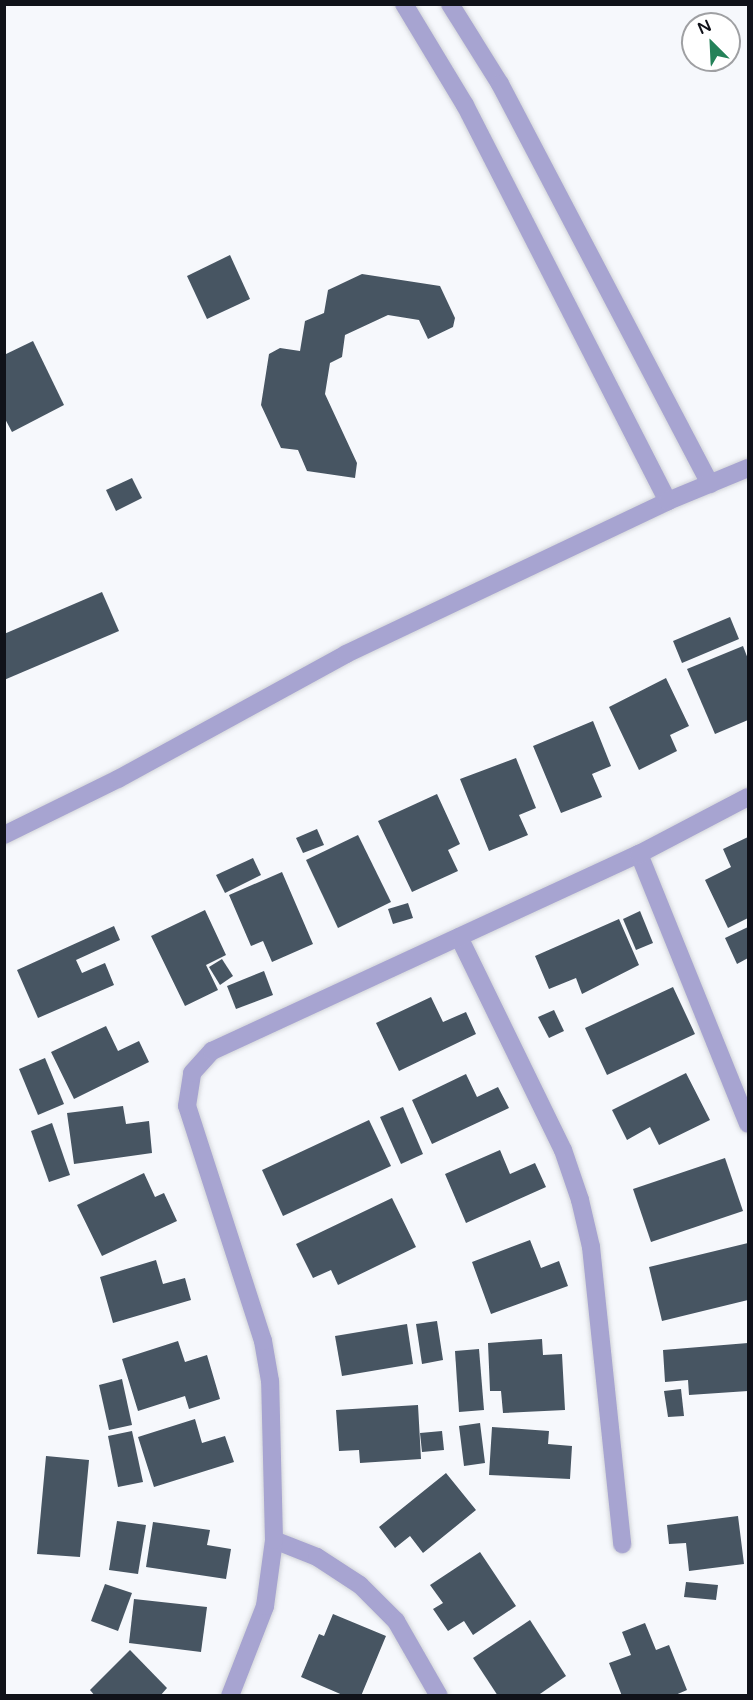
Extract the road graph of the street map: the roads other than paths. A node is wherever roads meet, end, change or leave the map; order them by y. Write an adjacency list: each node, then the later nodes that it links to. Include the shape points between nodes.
1 (404, 4): 5 (street, via 465,105)
2 (450, 4): 4 (street, via 500,84)
3 (748, 468): 4 (street)
4 (710, 484): 5 (street)
5 (668, 501): 7 (street, via 346,654 118,779)
6 (748, 797): 8 (street)
7 (4, 834)
8 (639, 854): 9 (street); 10 (street)
9 (459, 937): 11 (street, via 212,1051 192,1073 187,1106 263,1341 270,1381); 12 (street, via 563,1150 580,1200 591,1247)
10 (748, 1124)
11 (274, 1540): 13 (street, via 264,1606); 14 (street, via 317,1557 360,1585 396,1621)
12 (622, 1544)
13 (230, 1695)
14 (439, 1695)

